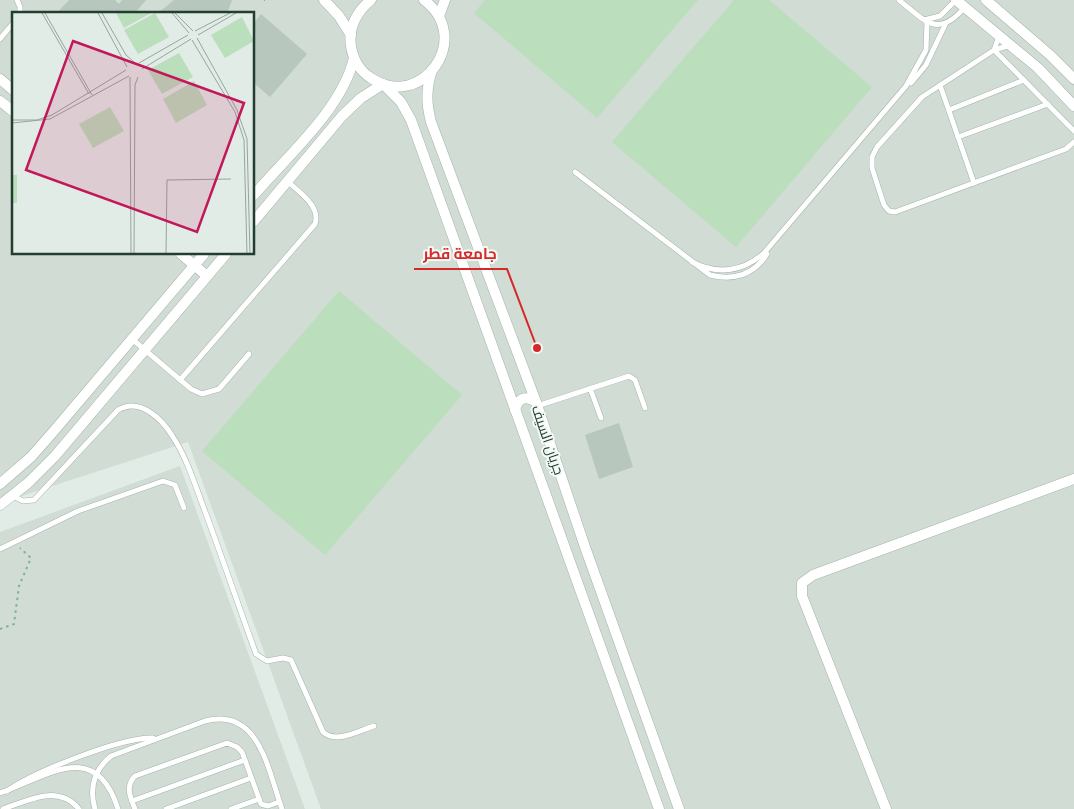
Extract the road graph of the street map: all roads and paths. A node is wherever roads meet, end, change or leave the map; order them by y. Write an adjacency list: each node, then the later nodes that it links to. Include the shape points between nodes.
1 (17, 0): 10 (lane)
2 (324, 0): 15 (street)
3 (371, 0): 15 (street, via 358,13)
4 (424, 0): 11 (street)
5 (445, 0): 11 (street)
6 (900, 0): 12 (lane)
7 (956, 0): 9 (street); 12 (lane, via 940,16)
8 (986, 0): 24 (street)
9 (965, 7): 14 (lane); 16 (street)
10 (20, 12)
11 (439, 16): 21 (street, via 445,32 444,48)
12 (925, 21): 14 (lane, via 936,26); 27 (lane, via 926,50)
13 (12, 24): 17 (lane)
14 (945, 25): 27 (lane, via 926,65)
15 (351, 35): 20 (street)
16 (1000, 36): 18 (street); 19 (lane)
17 (0, 39)
18 (1012, 45): 19 (lane); 31 (street)
19 (994, 50): 23 (lane); 26 (lane)
20 (354, 58): 25 (street, جريان السيف, via 369,76); 37 (street, via 340,95)
21 (432, 70): 25 (street, via 414,83); 55 (street, جريان السيف, via 427,87 431,122)
22 (0, 79): 28 (street)
23 (1024, 80): 30 (lane); 33 (lane)
24 (1074, 80)
25 (384, 85): 39 (street, via 351,107); 57 (street, جريان السيف, via 401,102 411,120)
26 (940, 85): 33 (lane); 40 (lane, via 915,104 874,152 872,168 884,205 889,211 898,212)
27 (906, 86): 38 (lane, via 770,247 758,259 734,269 717,270 692,262)
28 (12, 89)
29 (0, 101): 32 (street)
30 (1048, 104): 34 (lane); 35 (lane)
31 (1074, 106)
32 (12, 110)
33 (948, 110): 35 (lane)
34 (1074, 131)
35 (958, 137): 40 (lane)
36 (1074, 142): 40 (lane, via 1066,149)
37 (275, 170): 39 (street); 41 (street)
38 (575, 172)
39 (287, 181): 42 (street); 53 (lane, via 314,207 317,215 315,224)
40 (974, 183)
41 (255, 194)
42 (255, 220)
43 (182, 255): 48 (street)
44 (205, 255): 48 (street)
45 (207, 255): 47 (street)
46 (225, 255): 47 (street)
47 (218, 263): 49 (street)
48 (195, 265): 49 (street); 50 (street)
49 (207, 276): 51 (street)
50 (132, 339): 51 (lane); 60 (street, via 31,457)
51 (145, 350): 53 (lane); 61 (street, via 55,456)
52 (249, 354): 53 (lane, via 219,389 211,393 198,393)
53 (180, 380)
54 (590, 388): 55 (lane); 56 (lane, via 631,377); 58 (lane)
55 (536, 404): 57 (street, via 529,398 521,399); 65 (street, جريان السيف)
56 (645, 408)
57 (515, 410): 67 (street, جريان السيف)
58 (601, 418)
59 (1074, 479): 91 (street, via 813,575 802,583 802,596)
60 (0, 484)
61 (12, 496): 62 (street); 69 (lane, via 23,501 34,500 112,415 130,405 145,409 166,426 188,466 256,654 267,661 291,660 327,735 339,738)
62 (1, 503)
63 (184, 508): 64 (lane, via 175,485 163,481 78,511)
64 (15, 543): 66 (lane); 68 (path, via 31,558 19,586 14,624)
65 (585, 547): 67 (street, via 576,545); 90 (street, جريان السيف)
66 (0, 549)
67 (566, 554): 89 (street, جريان السيف)
68 (0, 629)
69 (374, 726)
70 (157, 738): 72 (lane, via 111,756); 74 (lane, via 121,742 32,775); 78 (lane, via 213,719 228,719 242,724 257,740)
71 (245, 760): 73 (lane); 77 (lane); 77 (lane, via 237,747 223,743 138,774 129,786)
72 (96, 773): 74 (lane, via 85,767 72,767); 82 (lane, via 92,787); 83 (lane, via 111,789)
73 (251, 778): 76 (lane); 85 (lane)
74 (7, 791): 75 (lane)
75 (0, 793)
76 (258, 799): 78 (lane, via 265,806); 86 (lane); 87 (lane)
77 (132, 800): 84 (lane)
78 (279, 802): 88 (lane)
79 (13, 807): 80 (lane); 81 (lane, via 40,796 53,795 66,798)
80 (3, 809)
81 (79, 809)
82 (95, 809)
83 (118, 809)
84 (135, 809)
85 (166, 809)
86 (231, 809)
87 (260, 809)
88 (282, 809)
89 (659, 809)
90 (679, 809)
91 (886, 809)

